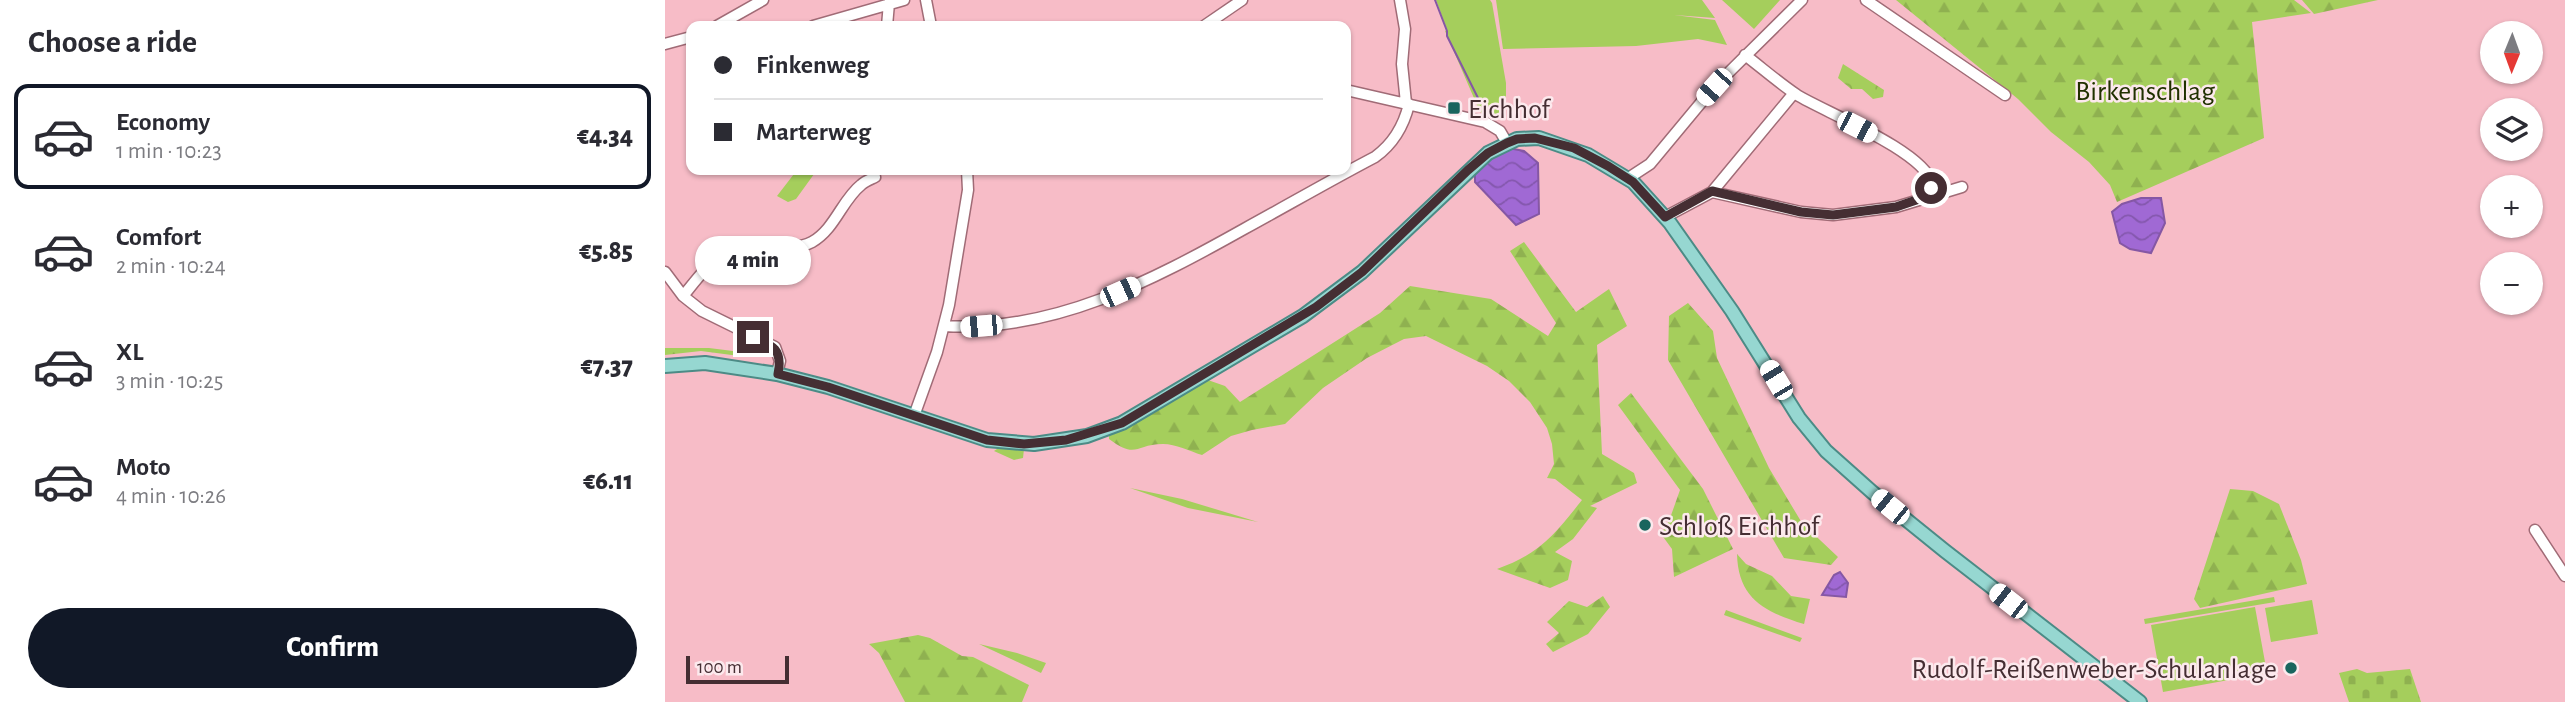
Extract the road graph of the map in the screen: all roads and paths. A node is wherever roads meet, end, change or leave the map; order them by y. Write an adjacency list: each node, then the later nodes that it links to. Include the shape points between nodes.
1 (763, 0): 9 (street)
2 (904, 0): 8 (street)
3 (926, 0): 12 (street)
4 (1242, 0): 13 (street)
5 (1400, 0): 20 (street)
6 (1802, 0): 16 (street)
7 (1866, 0): 19 (street)
8 (889, 4): 10 (street); 11 (street)
9 (729, 21)
10 (830, 21)
11 (887, 21)
12 (930, 21)
13 (1211, 21)
14 (686, 38): 15 (street)
15 (665, 44)
16 (1745, 55): 18 (street); 26 (street, via 1650,164)
17 (1351, 91): 20 (street)
18 (1794, 93): 28 (street); 29 (street, via 1892,145 1921,166 1932,183)
19 (2005, 95)
20 (1408, 103): 21 (street, via 1493,125); 22 (street, via 1392,141)
21 (1507, 143): 26 (main road, via 1529,137 1556,142); 36 (main road, via 1468,170 1351,281 1311,310 1111,428 1066,440 1024,444 987,440)
22 (1351, 170)
23 (874, 175): 32 (street, via 860,185 826,230 811,242 736,247 715,259)
24 (967, 175): 33 (street)
25 (1342, 175): 33 (street, via 1164,273 1102,299 997,324)
26 (1627, 179): 30 (main road)
27 (1962, 187): 29 (street)
28 (1712, 191): 29 (street, via 1816,215 1875,211); 30 (street)
29 (1925, 197)
30 (1665, 217): 41 (main road, via 1826,452)
31 (665, 272): 32 (street)
32 (683, 296): 35 (street, via 716,320 775,347)
33 (944, 326): 36 (street)
34 (665, 366): 35 (main road, via 705,363)
35 (778, 374): 36 (main road)
36 (914, 416)
37 (2535, 530): 39 (street)
38 (2565, 556): 39 (street)
39 (2554, 560): 40 (street)
40 (2565, 576)
41 (2140, 702)

